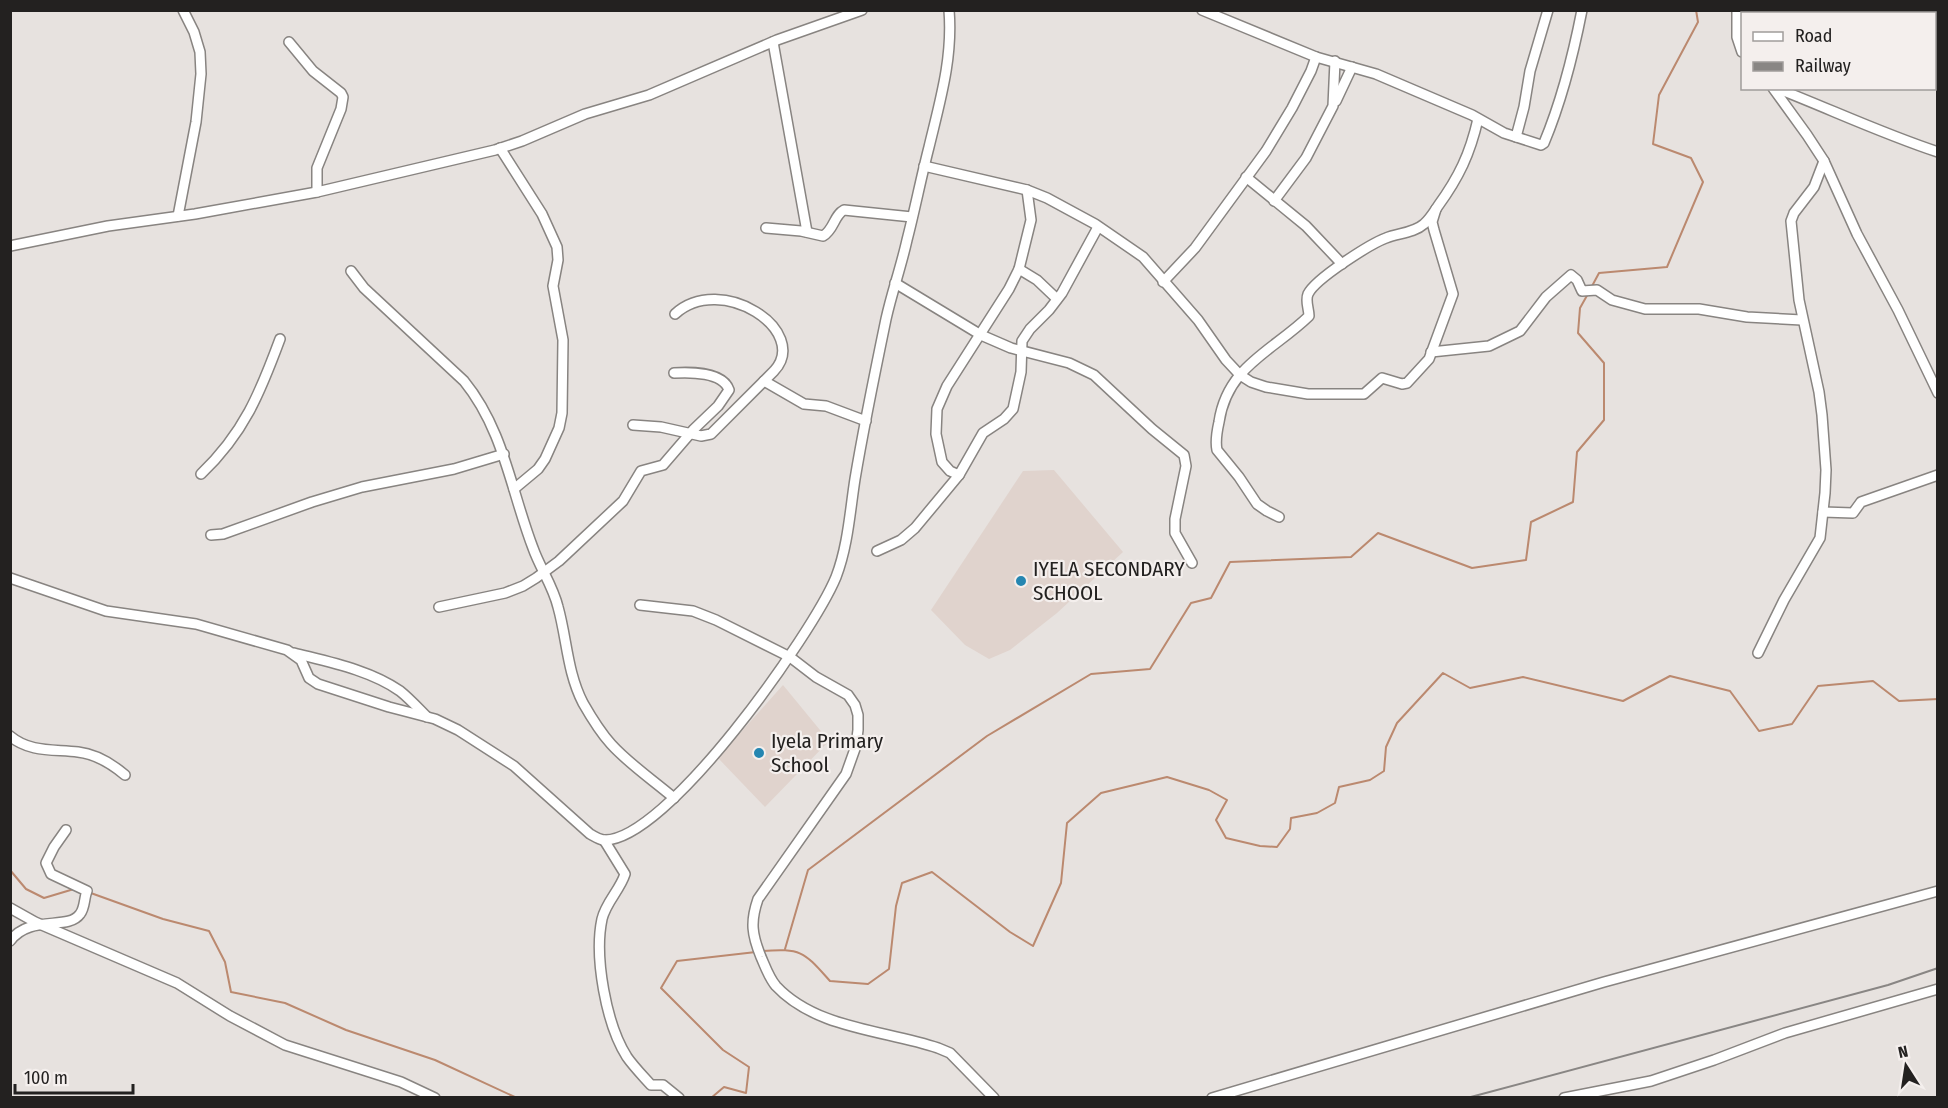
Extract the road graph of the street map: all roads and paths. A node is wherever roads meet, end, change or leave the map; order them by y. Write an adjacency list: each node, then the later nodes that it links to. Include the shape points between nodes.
1 (183, 10): 28 (street, via 200,52 201,74)
2 (862, 10): 10 (street)
3 (949, 10): 22 (street, via 949,58)
4 (1202, 10): 11 (street)
5 (1548, 10): 18 (street)
6 (1582, 10): 18 (street, via 1571,65 1544,143 1539,145)
7 (1737, 10): 8 (street)
8 (1740, 37)
9 (289, 42): 25 (street, via 343,97 317,168)
10 (773, 42): 19 (street, via 659,91 585,114); 32 (street)
11 (1316, 57): 12 (street); 23 (street, via 1278,133)
12 (1335, 61): 13 (street); 16 (street)
13 (1352, 67): 16 (street); 17 (street)
14 (1776, 90): 21 (street)
15 (1780, 90): 20 (street)
16 (1334, 106): 26 (street, via 1306,158)
17 (1478, 119): 18 (street); 27 (street, via 1462,171)
18 (1516, 137)
19 (500, 148): 25 (street); 57 (street, via 542,214 557,247 554,293 563,340 562,413 557,435 546,459)
20 (1938, 152)
21 (1824, 161): 41 (street, via 1814,187 1791,221); 49 (street)
22 (924, 166): 24 (street); 29 (street)
23 (1246, 177): 26 (street); 37 (street, via 1195,248)
24 (1028, 190): 30 (street); 35 (street, via 1031,220)
25 (317, 192): 28 (street)
26 (1274, 201): 34 (street, via 1306,226)
27 (1436, 209): 34 (street, via 1423,226 1383,238); 45 (street, via 1432,222 1453,294)
28 (178, 216): 33 (street)
29 (912, 217): 32 (street, via 844,210 826,234); 38 (street)
30 (1098, 227): 37 (street, via 1143,257); 39 (street)
31 (766, 228): 32 (street)
32 (807, 232)
33 (10, 246)
34 (1342, 264): 47 (street, via 1308,294 1308,318)
35 (1019, 268): 39 (street); 42 (street)
36 (351, 271): 53 (street, via 364,288 464,381 485,412)
37 (1163, 282): 47 (street)
38 (895, 283): 42 (street); 50 (street)
39 (1057, 299): 44 (street, via 1029,328)
40 (675, 314): 48 (street, via 690,304 729,300 764,317 778,336 783,356)
41 (1802, 320): 45 (street, via 1699,309 1638,308 1612,300 1597,290 1582,291 1571,275 1546,297 1520,331 1489,346); 58 (street, via 1822,415 1826,470)
42 (981, 335): 44 (street); 55 (street, via 937,409 936,434 942,462)
43 (280, 339): 54 (street, via 247,416 226,448)
44 (1021, 350): 55 (street, via 1013,410 983,433); 62 (street, via 1057,359 1094,375 1184,455 1186,466 1175,533)
45 (1431, 352): 47 (street, via 1407,383 1380,378 1364,394 1324,396 1294,392 1266,387)
46 (674, 373): 52 (street, via 703,374 728,387 724,399)
47 (1240, 375): 59 (street, via 1227,392 1221,409 1217,450 1257,504)
48 (764, 381): 50 (street, via 804,404 826,406); 52 (street, via 711,434)
49 (1938, 393)
50 (866, 421): 69 (street, via 842,560 820,609)
51 (633, 425): 52 (street)
52 (690, 433): 63 (street, via 663,465 641,471 623,501)
53 (504, 454): 57 (street); 60 (street, via 435,474 362,486 229,532)
54 (201, 474)
55 (958, 475): 61 (street, via 915,528 901,540)
56 (1938, 476): 58 (street, via 1861,502 1853,513)
57 (514, 489): 63 (street)
58 (1823, 512): 68 (street, via 1817,544)
59 (1279, 517)
60 (212, 534)
61 (876, 550)
62 (1192, 563)
63 (543, 573): 66 (street, via 510,591); 73 (street, via 558,606 573,681 583,703 611,744)
64 (10, 578): 67 (street, via 106,612 196,624)
65 (640, 605): 69 (street, via 701,613)
66 (439, 607)
67 (292, 652): 70 (street, via 379,680 400,691); 70 (street, via 304,664 309,678 318,684)
68 (1758, 653)
69 (790, 657): 73 (street, via 744,720); 83 (street, via 848,695 858,715 858,730 846,774 758,899 752,916 753,933 765,966 784,993 830,1020 925,1043 950,1053)
70 (427, 717): 75 (street, via 458,730 514,766 590,834)
71 (10, 736): 72 (street, via 25,745 90,755)
72 (125, 775)
73 (674, 798): 75 (street, via 645,822)
74 (66, 830): 78 (street, via 46,863 51,874 87,891 84,905 73,919)
75 (604, 840): 82 (street, via 625,874 604,914 600,932 602,979 611,1018 628,1058 651,1085 663,1085)
76 (1938, 891): 84 (street, via 1604,982)
77 (10, 908): 78 (street)
78 (39, 924): 79 (street, via 21,930); 81 (street, via 177,983 285,1044 401,1082)
79 (10, 941)
80 (1938, 989): 85 (street, via 1785,1033 1651,1081)
81 (435, 1098)
82 (679, 1098)
83 (994, 1098)
84 (1212, 1098)
85 (1564, 1098)

